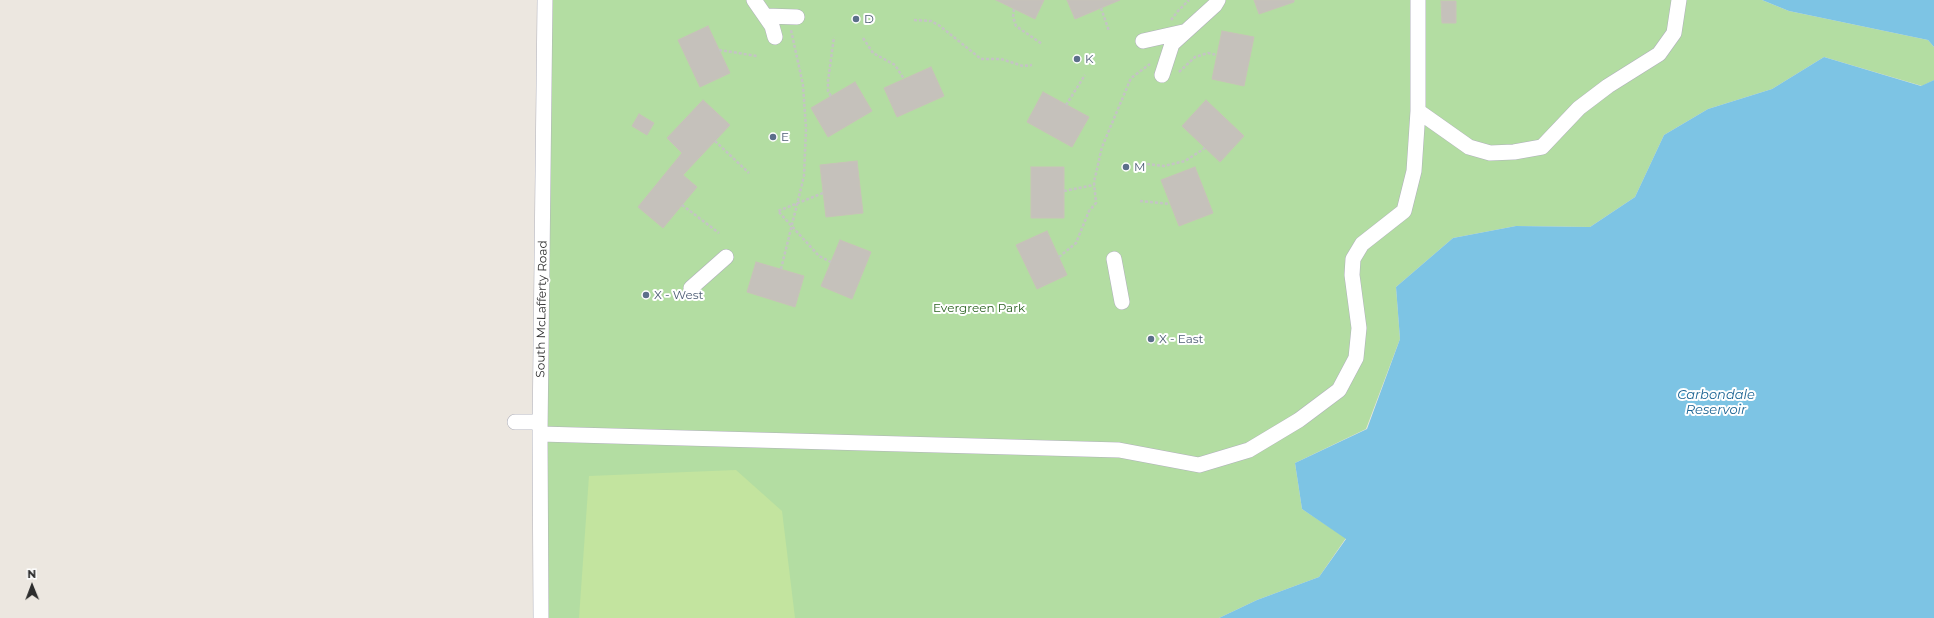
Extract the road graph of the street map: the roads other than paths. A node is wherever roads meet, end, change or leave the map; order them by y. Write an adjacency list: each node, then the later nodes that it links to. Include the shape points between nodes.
1 (545, 0): 18 (street, South McLafferty Road)
2 (754, 0): 6 (street)
3 (1218, 0): 8 (street)
4 (1418, 0): 12 (street)
5 (1679, 0): 12 (street, via 1674,33 1659,54 1578,108 1542,147 1490,153 1469,147)
6 (766, 16): 7 (street); 9 (street)
7 (792, 17)
8 (1186, 31): 10 (street); 11 (street, via 1172,44)
9 (775, 37)
10 (1143, 41)
11 (1162, 76)
12 (1418, 111): 18 (street, via 1414,171 1404,211 1362,244 1353,259 1352,275 1359,328 1356,358 1339,390 1299,420 1249,450 1199,465 1119,450)
13 (726, 257): 15 (street)
14 (1114, 259): 16 (street)
15 (691, 288)
16 (1122, 302)
17 (515, 422): 18 (street)
18 (540, 428): 19 (street, South McLafferty Road)
19 (541, 618)

